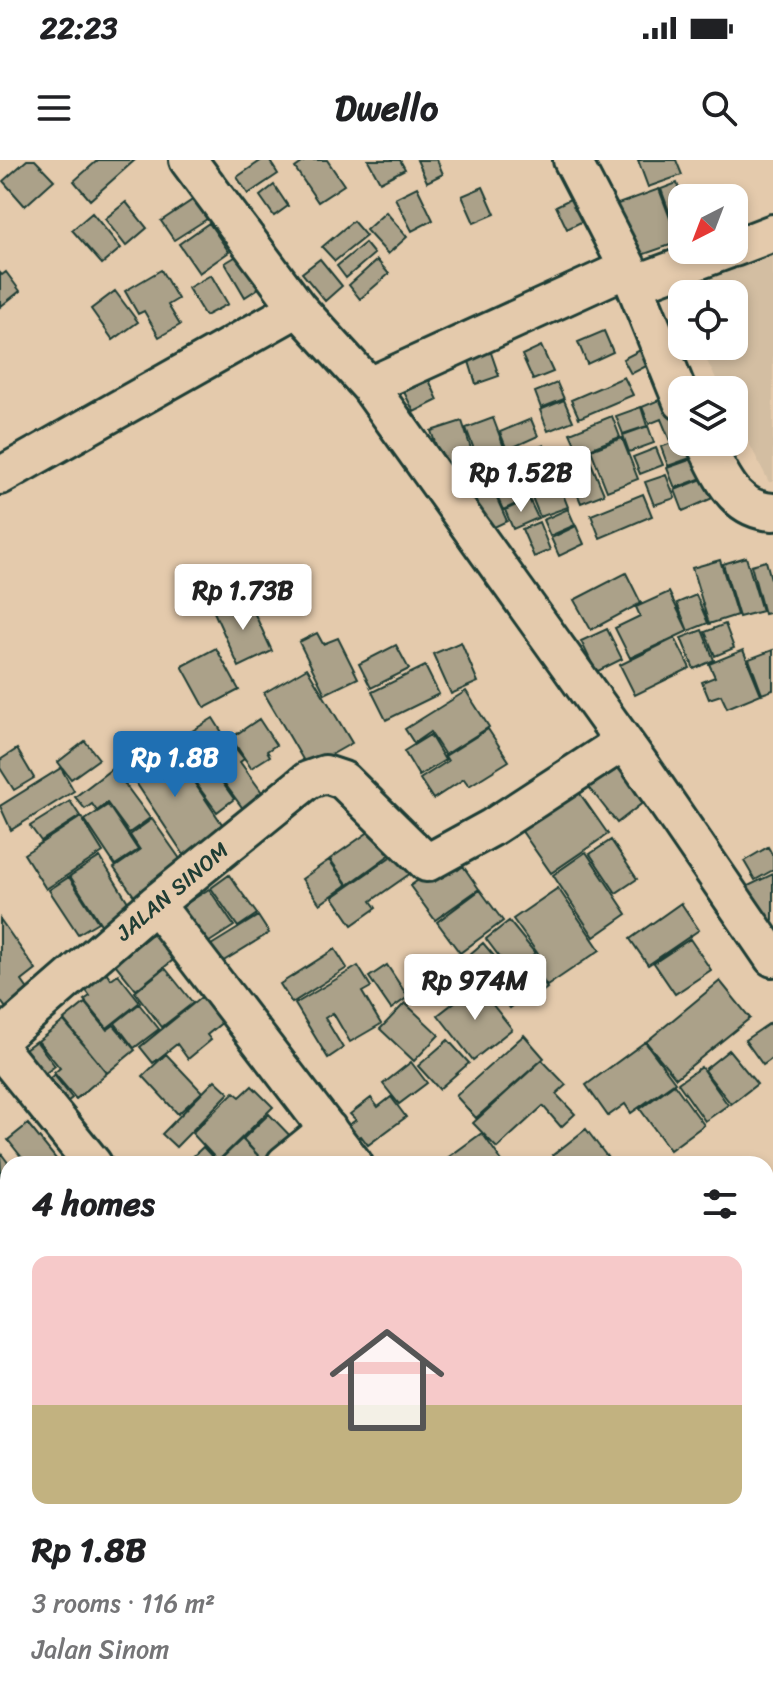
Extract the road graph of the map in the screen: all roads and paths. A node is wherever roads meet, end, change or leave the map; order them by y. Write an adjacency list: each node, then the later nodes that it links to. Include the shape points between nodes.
1 (188, 160): 7 (street)
2 (572, 160): 6 (street)
3 (773, 233): 4 (street)
4 (748, 243)
5 (675, 264): 6 (street)
6 (631, 276): 8 (street); 9 (street)
7 (298, 308): 9 (street); 11 (street)
8 (671, 376)
9 (369, 386): 13 (street, via 444,480)
10 (713, 456): 12 (street, via 740,501)
11 (0, 476)
12 (773, 512)
13 (623, 742): 14 (street, JALAN SINOM, via 427,863 343,780 320,775); 15 (street)
14 (155, 904): 16 (street, JALAN SINOM); 18 (street)
15 (773, 956)
16 (0, 1039)
17 (0, 1049): 19 (street)
18 (328, 1129): 20 (street); 21 (street)
19 (87, 1156)
20 (295, 1156)
21 (348, 1156)

